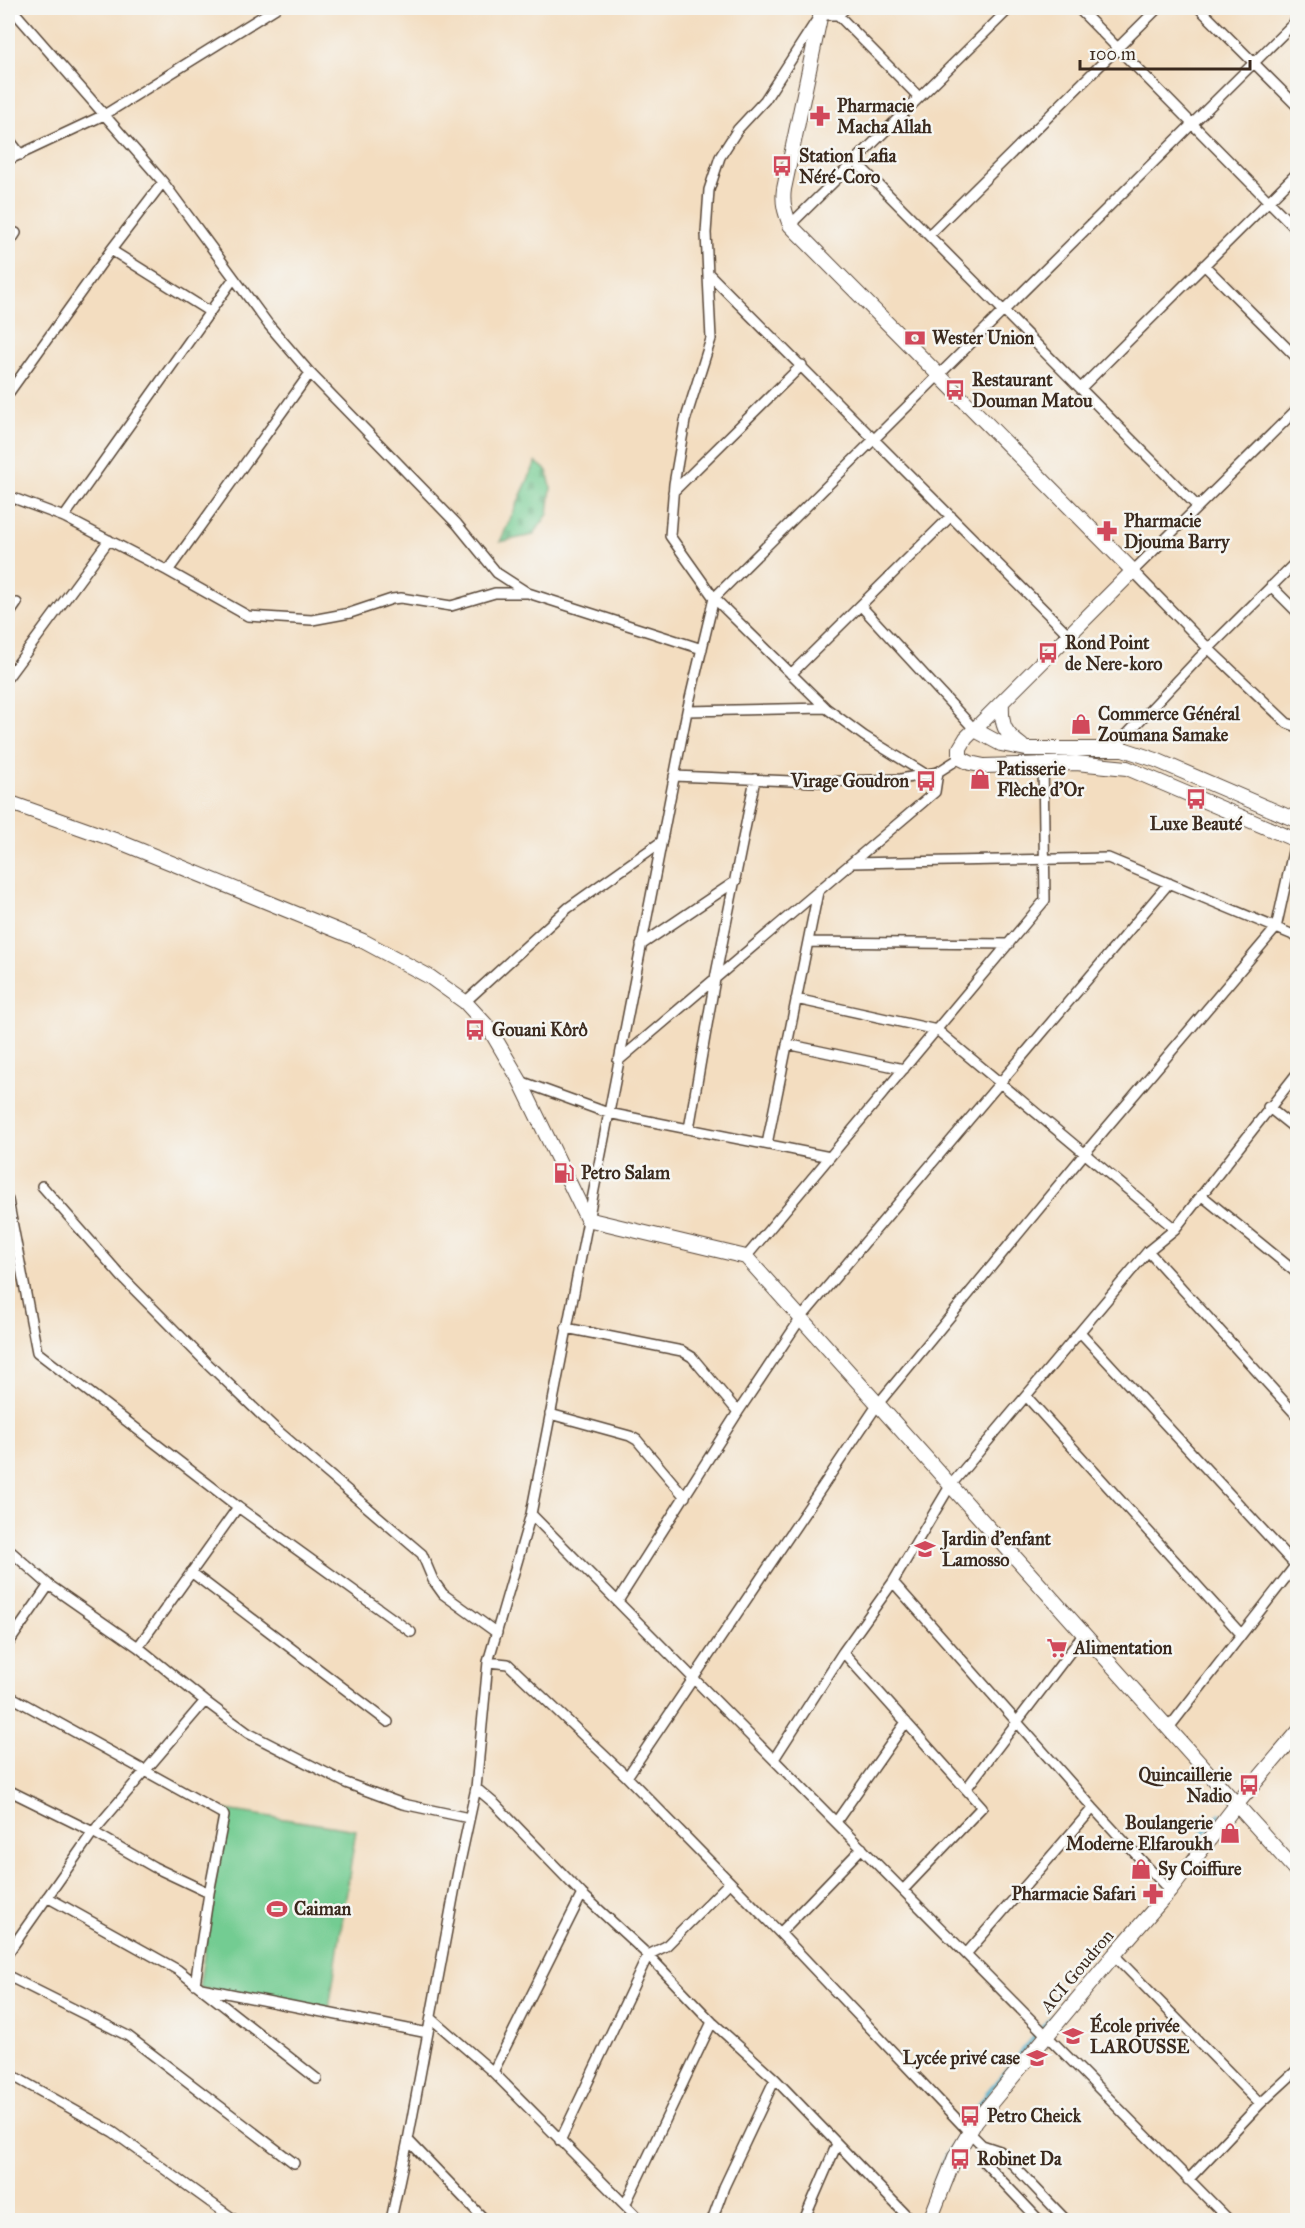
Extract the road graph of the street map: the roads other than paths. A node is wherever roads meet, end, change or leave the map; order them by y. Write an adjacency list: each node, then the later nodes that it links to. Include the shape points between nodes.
1 (276, 8): 15 (street)
2 (846, 8): 9 (street)
3 (1010, 8): 13 (street)
4 (1078, 8): 11 (street)
5 (1158, 8): 11 (street)
6 (1199, 8): 12 (street)
7 (821, 11): 9 (street); 24 (street, via 782,200); 31 (street, via 765,100 738,129 720,157 709,190)
8 (11, 13): 15 (street)
9 (838, 15): 13 (street)
10 (1298, 19): 12 (street)
11 (1117, 48): 16 (street); 27 (street)
12 (1253, 63): 14 (street); 16 (street)
13 (919, 97): 20 (street)
14 (1298, 107)
15 (104, 115): 18 (street); 22 (street)
16 (1192, 124): 23 (street); 33 (street)
17 (8, 138): 18 (street)
18 (21, 155): 19 (street)
19 (8, 160)
20 (855, 161): 24 (street); 27 (street)
21 (1298, 172): 23 (street)
22 (163, 182): 29 (street); 32 (street)
23 (1268, 201): 25 (street); 30 (street)
24 (790, 225): 38 (street)
25 (1298, 231)
26 (16, 233): 28 (street)
27 (929, 235): 33 (street)
28 (8, 245)
29 (111, 249): 34 (street); 40 (street)
30 (1204, 265): 35 (street); 39 (street)
31 (708, 273): 36 (street); 43 (street, via 711,339 685,421)
32 (234, 278): 34 (street); 37 (street)
33 (1004, 310): 38 (street); 39 (street)
34 (210, 312): 47 (street)
35 (1298, 359)
36 (802, 365): 42 (street); 43 (street)
37 (310, 373): 50 (street); 53 (street, via 442,508 497,573)
38 (939, 375): 42 (street); 51 (street)
39 (1081, 388): 45 (street)
40 (8, 394)
41 (1298, 408): 45 (street)
42 (874, 439): 46 (street); 54 (street)
43 (673, 492): 54 (street, via 670,536)
44 (8, 496): 47 (street)
45 (1198, 507): 51 (street)
46 (951, 516): 56 (street); 59 (street)
47 (64, 518): 48 (street)
48 (109, 540): 50 (street); 63 (street)
49 (1298, 560): 52 (street)
50 (168, 571): 53 (street, via 248,616 266,618 312,620 401,598 451,606 495,593)
51 (1133, 571): 59 (street); 60 (street)
52 (1271, 586): 57 (street); 60 (street)
53 (528, 593): 61 (street)
54 (714, 598): 61 (street); 62 (street)
55 (17, 603): 58 (street)
56 (861, 606): 62 (street); 68 (street)
57 (1298, 613)
58 (8, 616)
59 (1070, 636): 64 (street)
60 (1208, 648): 67 (street, via 1287,723); 70 (street)
61 (702, 649): 66 (street)
62 (791, 674): 65 (street)
63 (8, 676)
64 (1002, 703): 68 (street); 69 (street, via 1004,728 1009,737)
65 (826, 708): 66 (street); 74 (street)
66 (687, 711): 75 (street)
67 (1298, 727)
68 (975, 730): 69 (street, via 1001,744); 71 (street, via 960,748)
69 (1026, 749): 70 (street)
70 (1113, 749): 78 (street, via 1156,760)
71 (960, 758): 72 (street, via 984,766); 73 (street)
72 (1043, 763): 79 (street, via 1127,768); 81 (street)
73 (938, 772): 74 (street); 82 (street, via 935,792)
74 (927, 775): 76 (street, via 816,782)
75 (674, 776): 76 (street); 80 (street)
76 (755, 779): 83 (street)
77 (8, 802): 93 (street, via 115,840 363,941 430,977)
78 (1298, 821)
79 (1297, 837): 86 (street)
80 (661, 842): 90 (street); 93 (street, via 568,908)
81 (1044, 858): 82 (street); 84 (street, via 1107,858); 89 (street, via 1045,900)
82 (852, 863): 85 (street)
83 (736, 881): 90 (street); 91 (street)
84 (1169, 884): 86 (street); 100 (street)
85 (818, 892): 88 (street); 91 (street)
86 (1276, 928): 87 (street); 106 (street)
87 (1298, 937)
88 (808, 942): 89 (street); 92 (street)
89 (1008, 944): 94 (street)
90 (641, 945): 96 (street)
91 (715, 979): 96 (street); 103 (street)
92 (796, 999): 94 (street); 95 (street)
93 (465, 1002): 99 (street, via 489,1028)
94 (937, 1030): 97 (street); 100 (street)
95 (787, 1044): 97 (street); 105 (street)
96 (618, 1061): 102 (street)
97 (904, 1069): 107 (street)
98 (1298, 1071): 101 (street)
99 (520, 1082): 102 (street); 111 (street)
100 (1000, 1083): 106 (street); 116 (street)
101 (1268, 1107): 104 (street); 109 (street)
102 (608, 1113): 103 (street); 111 (street)
103 (689, 1129): 105 (street)
104 (1298, 1131)
105 (767, 1144): 107 (street)
106 (1085, 1153): 112 (street); 120 (street)
107 (830, 1157): 114 (street)
108 (42, 1186): 135 (street, via 122,1277 206,1362 278,1431 422,1554 443,1594)
109 (1201, 1195): 112 (street); 115 (street)
110 (8, 1200): 126 (street, via 37,1352)
111 (587, 1219): 114 (street); 117 (street)
112 (1174, 1229): 113 (street)
113 (1148, 1251): 118 (street); 123 (street)
114 (746, 1257): 116 (street)
115 (1298, 1274)
116 (801, 1318): 120 (street); 121 (street)
117 (566, 1328): 121 (street, via 682,1351 692,1357); 122 (street)
118 (1080, 1332): 119 (street); 129 (street)
119 (1026, 1396): 124 (street); 136 (street)
120 (878, 1404): 124 (street); 142 (street)
121 (738, 1412): 125 (street)
122 (550, 1414): 125 (street, via 637,1440); 127 (street)
123 (1297, 1414)
124 (950, 1486): 131 (street); 137 (street)
125 (685, 1497): 133 (street)
126 (238, 1507): 130 (street); 134 (street)
127 (531, 1514): 133 (street); 135 (street)
128 (8, 1549): 132 (street)
129 (1296, 1564): 136 (street)
130 (191, 1572): 139 (street); 146 (street)
131 (893, 1582): 140 (street); 145 (street)
132 (48, 1585): 138 (street); 139 (street)
133 (618, 1601): 142 (street)
134 (411, 1632)
135 (497, 1633): 141 (street)
136 (1241, 1634): 148 (street)
137 (1083, 1635): 145 (street); 148 (street)
138 (8, 1644)
139 (138, 1647): 144 (street)
140 (843, 1652): 147 (street); 150 (street)
141 (488, 1662): 152 (street, via 508,1664); 153 (street)
142 (694, 1678): 150 (street); 152 (street)
143 (8, 1695): 151 (street)
144 (205, 1701): 151 (street); 158 (street, via 248,1733 346,1783 403,1803)
145 (1018, 1721): 154 (street); 157 (street)
146 (388, 1722)
147 (906, 1722): 154 (street); 159 (street)
148 (1168, 1729): 156 (street)
149 (1298, 1732): 156 (street, ACI Goudron)
150 (774, 1759): 159 (street)
151 (145, 1770): 160 (street); 166 (street, via 223,1814)
152 (627, 1777): 163 (street)
153 (476, 1788): 158 (street); 167 (street)
154 (966, 1789): 164 (street, via 982,1807)
155 (8, 1790): 160 (street)
156 (1236, 1804): 162 (street); 165 (street, ACI Goudron)
157 (1093, 1808): 165 (street); 171 (street)
158 (470, 1818): 176 (street)
159 (836, 1822): 161 (street)
160 (93, 1832): 166 (street); 168 (street)
161 (862, 1848): 164 (street); 169 (street)
162 (1298, 1873)
163 (729, 1882): 169 (street); 172 (street, via 666,1946)
164 (903, 1890): 171 (street)
165 (1170, 1891): 173 (street, ACI Goudron)
166 (210, 1893): 175 (street)
167 (582, 1894): 172 (street); 181 (street)
168 (47, 1897): 170 (street); 175 (street, via 160,1959)
169 (780, 1933): 186 (street)
170 (8, 1953)
171 (966, 1954): 179 (street)
172 (648, 1955): 177 (street); 188 (street)
173 (1114, 1955): 179 (street, ACI Goudron); 185 (street)
174 (8, 1976): 191 (street, via 128,2036)
175 (198, 1986): 178 (street); 183 (street)
176 (431, 2018): 178 (street); 181 (street)
177 (712, 2022): 184 (street); 193 (street)
178 (428, 2033): 187 (street)
179 (1047, 2036): 186 (street, ACI Goudron); 192 (street)
180 (1298, 2069): 185 (street)
181 (493, 2072): 188 (street)
182 (8, 2073): 194 (street, via 113,2132)
183 (316, 2079)
184 (775, 2079): 189 (street); 198 (street)
185 (1260, 2104): 192 (street)
186 (968, 2132): 190 (street); 201 (street, ACI Goudron)
187 (408, 2140): 195 (street); 196 (street)
188 (560, 2141): 193 (street)
189 (837, 2144): 199 (street); 200 (street)
190 (982, 2145): 202 (street, via 985,2163); 203 (street, via 1000,2151)
191 (294, 2163)
192 (1188, 2180): 204 (street)
193 (625, 2205): 197 (street)
194 (235, 2220)
195 (391, 2220)
196 (485, 2220)
197 (640, 2220)
198 (712, 2220)
199 (804, 2220)
200 (911, 2220)
201 (930, 2220)
202 (1039, 2220)
203 (1066, 2220)
204 (1229, 2220)

